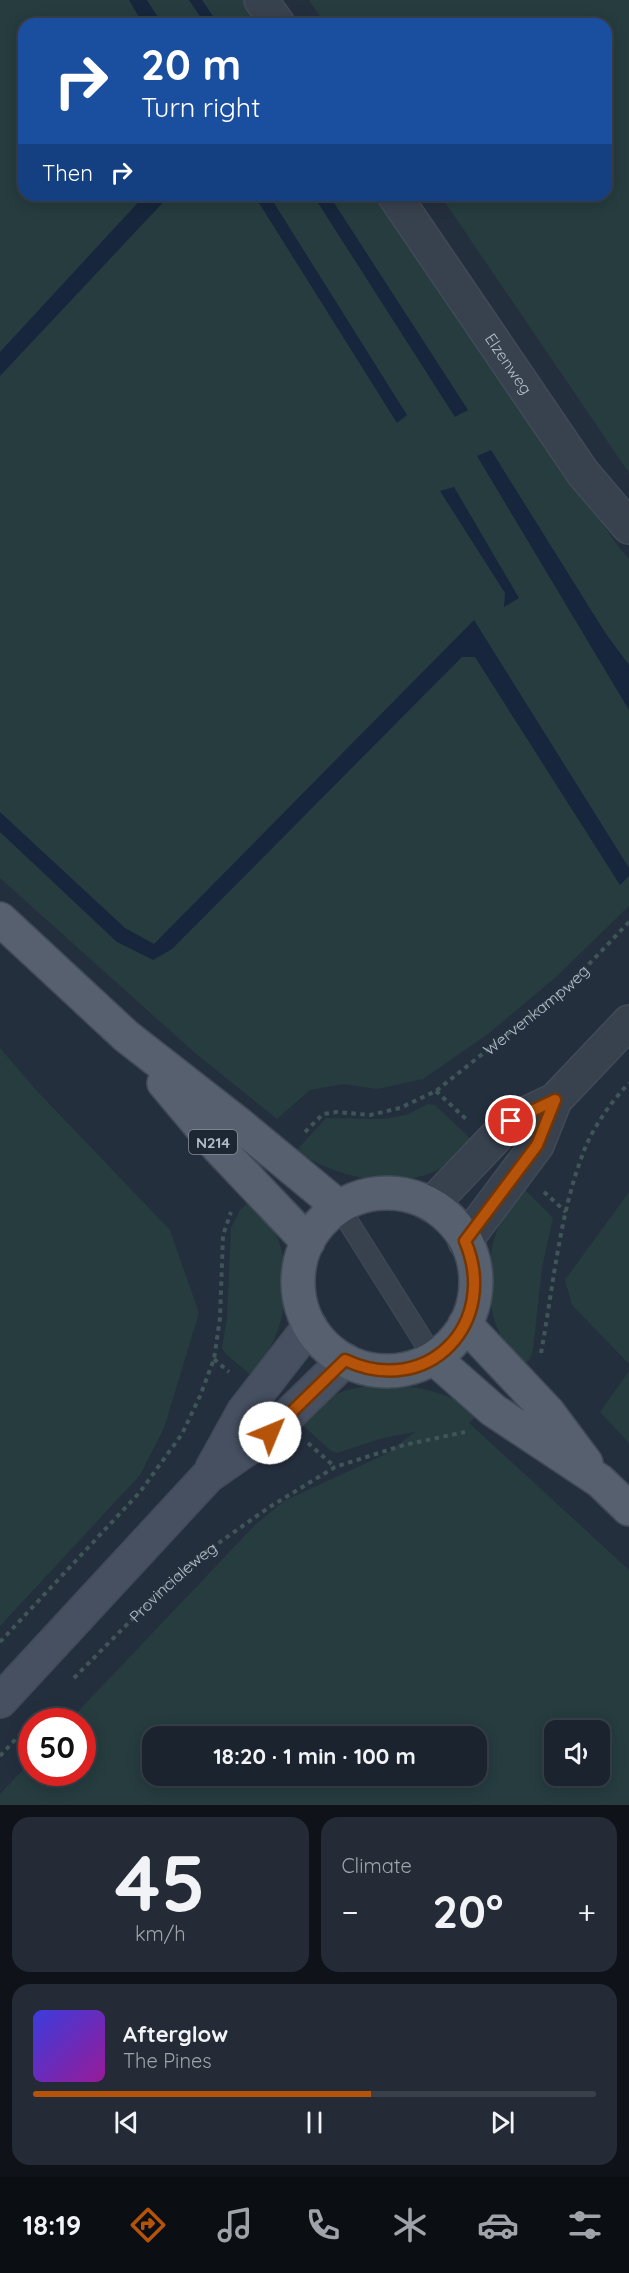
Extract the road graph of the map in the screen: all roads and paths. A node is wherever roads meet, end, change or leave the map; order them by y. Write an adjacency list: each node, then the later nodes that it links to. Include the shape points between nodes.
1 (261, 0): 2 (street)
2 (274, 18)
3 (398, 201): 4 (street, Elzenweg, via 583,473)
4 (629, 527)
5 (0, 919): 8 (main road, N214)
6 (629, 922): 11 (path, Wervenkampweg, via 570,984 436,1091 400,1108 370,1115 322,1114)
7 (629, 1022): 10 (street)
8 (126, 1036): 11 (main road, N214); 12 (main road, N214)
9 (629, 1083): 21 (path, via 599,1123 582,1155 566,1212 540,1359)
10 (555, 1100): 13 (street, via 511,1121); 15 (street, via 537,1145)
11 (281, 1158): 14 (main road, N214)
12 (255, 1186): 16 (main road, N214); 26 (path, via 232,1209 223,1235 220,1318 214,1359 182,1434 140,1492)
13 (431, 1205): 14 (main road, via 386,1194 363,1196); 15 (main road, via 456,1227)
14 (339, 1207): 16 (main road, via 322,1221); 19 (lane)
15 (465, 1241): 17 (main road, via 472,1256 475,1282 472,1308)
16 (308, 1242): 18 (main road, via 300,1266 298,1293)
17 (465, 1324): 19 (main road, via 452,1343); 21 (main road)
18 (310, 1326): 20 (main road, via 319,1340); 23 (main road, via 244,1411)
19 (434, 1358): 20 (main road, via 390,1371 359,1367); 22 (main road)
20 (345, 1360): 23 (main road, via 270,1433)
21 (519, 1381): 24 (main road, via 548,1412)
22 (493, 1410): 24 (main road); 27 (path, Provincialeweg, via 474,1430 404,1444 335,1467 268,1508 196,1558)
23 (208, 1476): 28 (main road)
24 (600, 1482): 25 (main road)
25 (629, 1509)
26 (0, 1642)
27 (70, 1682)
28 (0, 1701)
29 (18, 1737): 30 (path)
30 (0, 1756)

